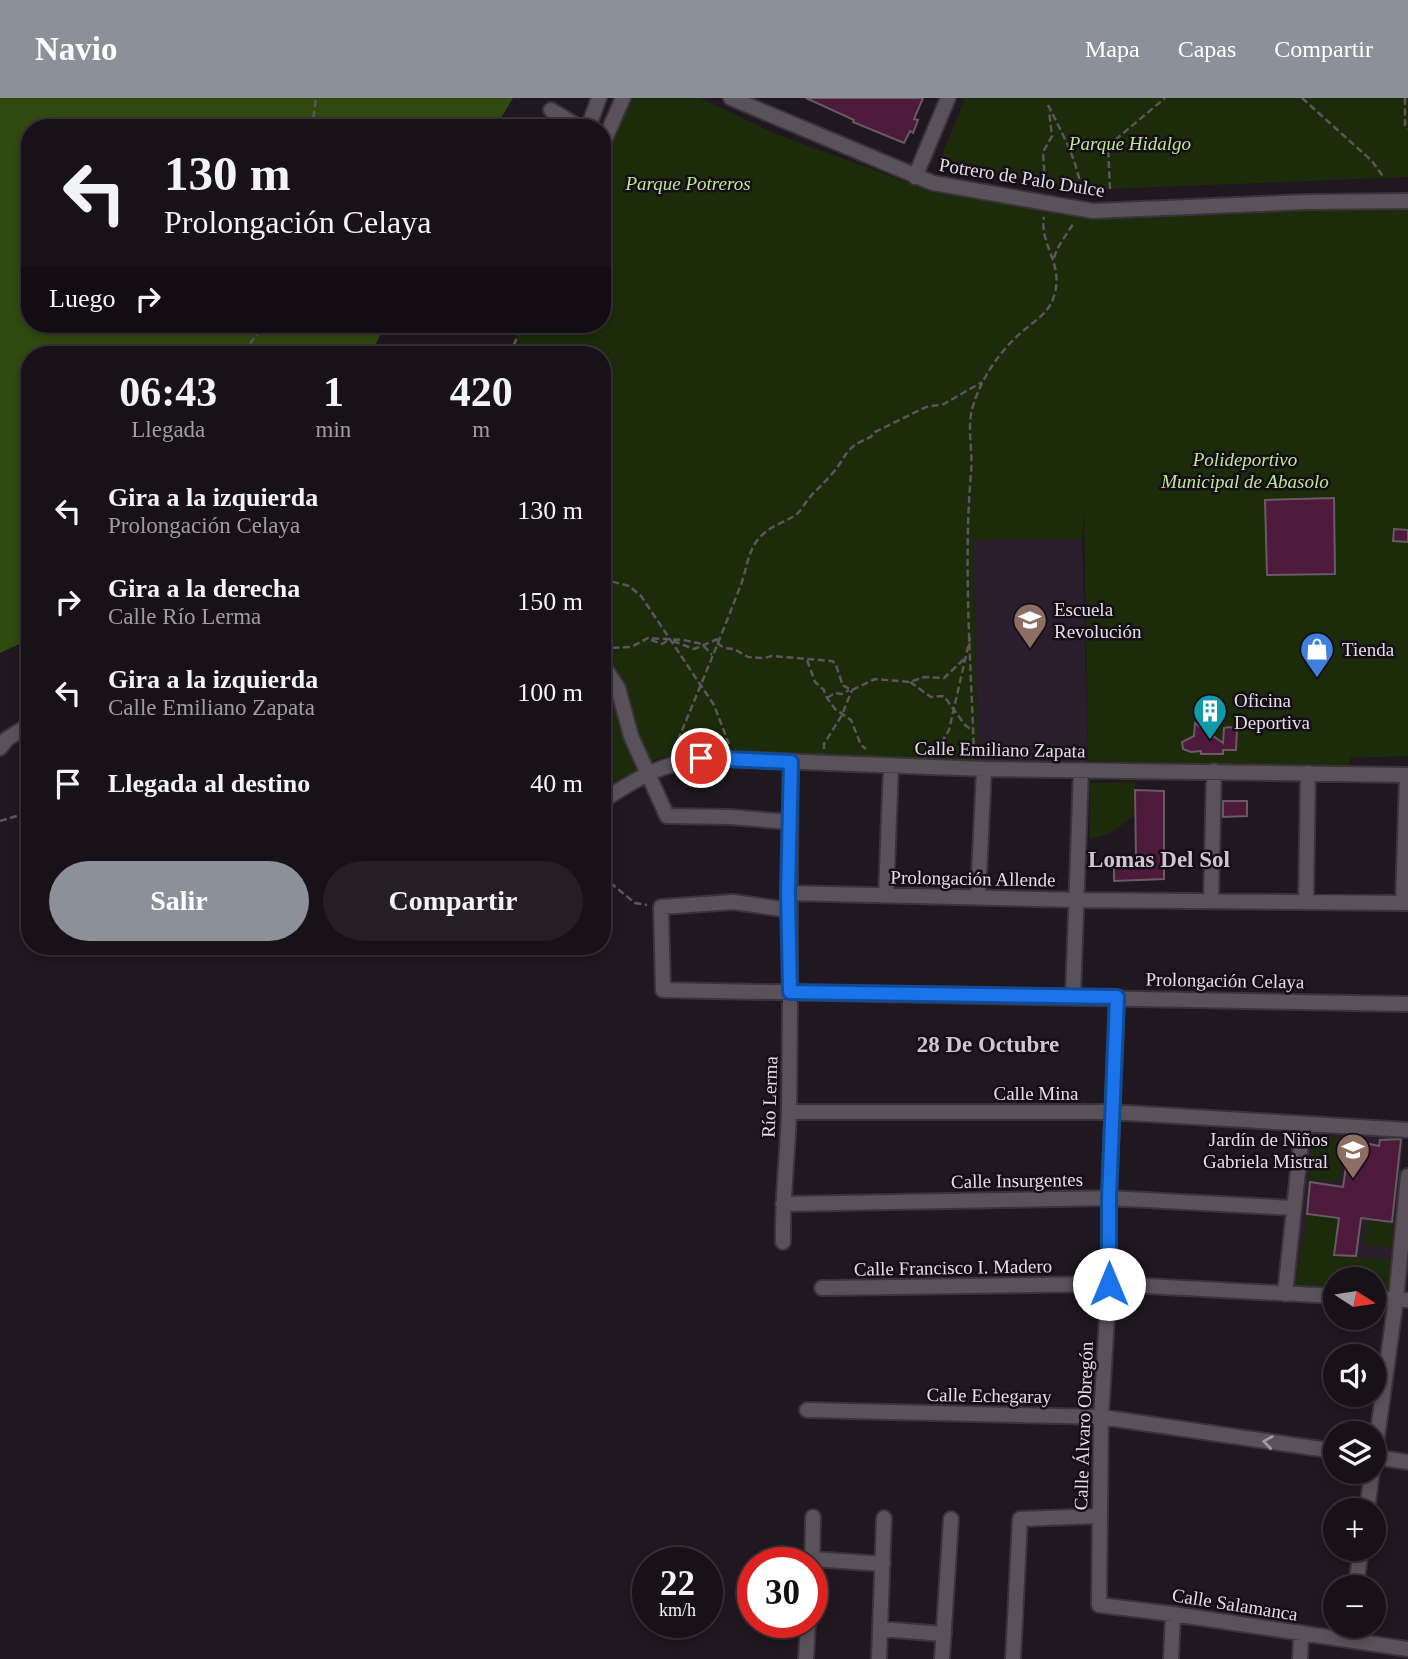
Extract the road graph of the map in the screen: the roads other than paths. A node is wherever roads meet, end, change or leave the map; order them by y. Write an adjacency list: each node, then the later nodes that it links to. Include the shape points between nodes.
1 (599, 98): 7 (street)
2 (623, 98): 8 (street)
3 (731, 98): 9 (street, Potrero de Palo Dulce)
4 (948, 98): 9 (street)
5 (551, 110): 6 (street)
6 (566, 119)
7 (591, 119)
8 (611, 125)
9 (915, 177): 10 (street, Potrero de Palo Dulce, via 1093,211)
10 (1408, 201)
11 (611, 678): 19 (street)
12 (21, 730): 13 (street)
13 (0, 748)
14 (791, 762): 15 (street, Calle Emiliano Zapata); 19 (street, Calle Emiliano Zapata, via 701,758); 23 (street, Río Lerma)
15 (891, 765): 16 (street, Calle Emiliano Zapata); 25 (street)
16 (980, 769): 17 (street, Calle Emiliano Zapata); 26 (street)
17 (1081, 770): 18 (street, Calle Emiliano Zapata); 27 (street)
18 (1214, 771): 20 (street, Calle Emiliano Zapata); 28 (street)
19 (648, 772): 22 (street, Calle Emiliano Zapata); 23 (street, via 667,816)
20 (1308, 773): 21 (street, Calle Emiliano Zapata); 29 (street)
21 (1408, 775): 30 (street)
22 (611, 795)
23 (790, 822): 24 (street, Río Lerma)
24 (788, 893): 25 (street, Prolongación Allende); 31 (street, Río Lerma)
25 (886, 895): 26 (street, Prolongación Allende)
26 (978, 897): 27 (street, Prolongación Allende)
27 (1078, 900): 28 (street, Prolongación Allende); 33 (street)
28 (1211, 900): 29 (street, Prolongación Allende)
29 (1306, 902): 30 (street, Prolongación Allende)
30 (1405, 903)
31 (789, 909): 32 (street, Río Lerma); 32 (street, Prolongación Celaya, via 733,902 661,906 663,990)
32 (790, 992): 33 (street, Prolongación Celaya); 36 (street, Río Lerma)
33 (1073, 996): 34 (street, Prolongación Celaya)
34 (1117, 997): 35 (street, Prolongación Celaya); 37 (street, Calle Álvaro Obregón)
35 (1408, 1004)
36 (789, 1112): 37 (street, Calle Mina); 42 (street, Río Lerma)
37 (1111, 1112): 38 (street, Calle Mina); 41 (street, Calle Álvaro Obregón)
38 (1303, 1124): 39 (street, Calle Mina); 43 (street)
39 (1408, 1129)
40 (1408, 1176): 49 (street)
41 (1109, 1198): 42 (street, Calle Insurgentes); 43 (street, Calle Insurgentes); 45 (street, Calle Álvaro Obregón)
42 (782, 1204): 44 (street, Río Lerma)
43 (1293, 1208): 47 (street)
44 (783, 1242)
45 (1109, 1284): 46 (street, Calle Francisco I. Madero); 47 (street, Calle Francisco I. Madero); 51 (street, Calle Álvaro Obregón)
46 (822, 1288)
47 (1285, 1294): 48 (street, Calle Francisco I. Madero)
48 (1323, 1296)
49 (1402, 1300): 52 (street)
50 (807, 1410): 51 (street, Calle Echegaray)
51 (1101, 1417): 53 (street, Calle Echegaray, one-way to 51); 56 (street, Calle Álvaro Obregón)
52 (1381, 1421)
53 (1323, 1449)
54 (1386, 1459): 55 (street)
55 (1408, 1462)
56 (1099, 1516): 63 (street, Calle Álvaro Obregón); 75 (street, via 1020,1519)
57 (813, 1517): 60 (street)
58 (884, 1518): 61 (street)
59 (951, 1519): 66 (street)
60 (812, 1547)
61 (883, 1564): 62 (street); 65 (street)
62 (828, 1565)
63 (1099, 1605): 64 (street, Calle Salamanca)
64 (1173, 1614): 67 (street, Calle Salamanca); 76 (street)
65 (881, 1629): 66 (street); 73 (street)
66 (944, 1634): 74 (street)
67 (1301, 1634): 68 (street, Calle Salamanca); 77 (street)
68 (1323, 1634)
69 (807, 1638): 72 (street)
70 (1367, 1638): 71 (street, Calle Salamanca)
71 (1408, 1649)
72 (806, 1659)
73 (879, 1659)
74 (942, 1659)
75 (1013, 1659)
76 (1171, 1659)
77 (1300, 1659)

